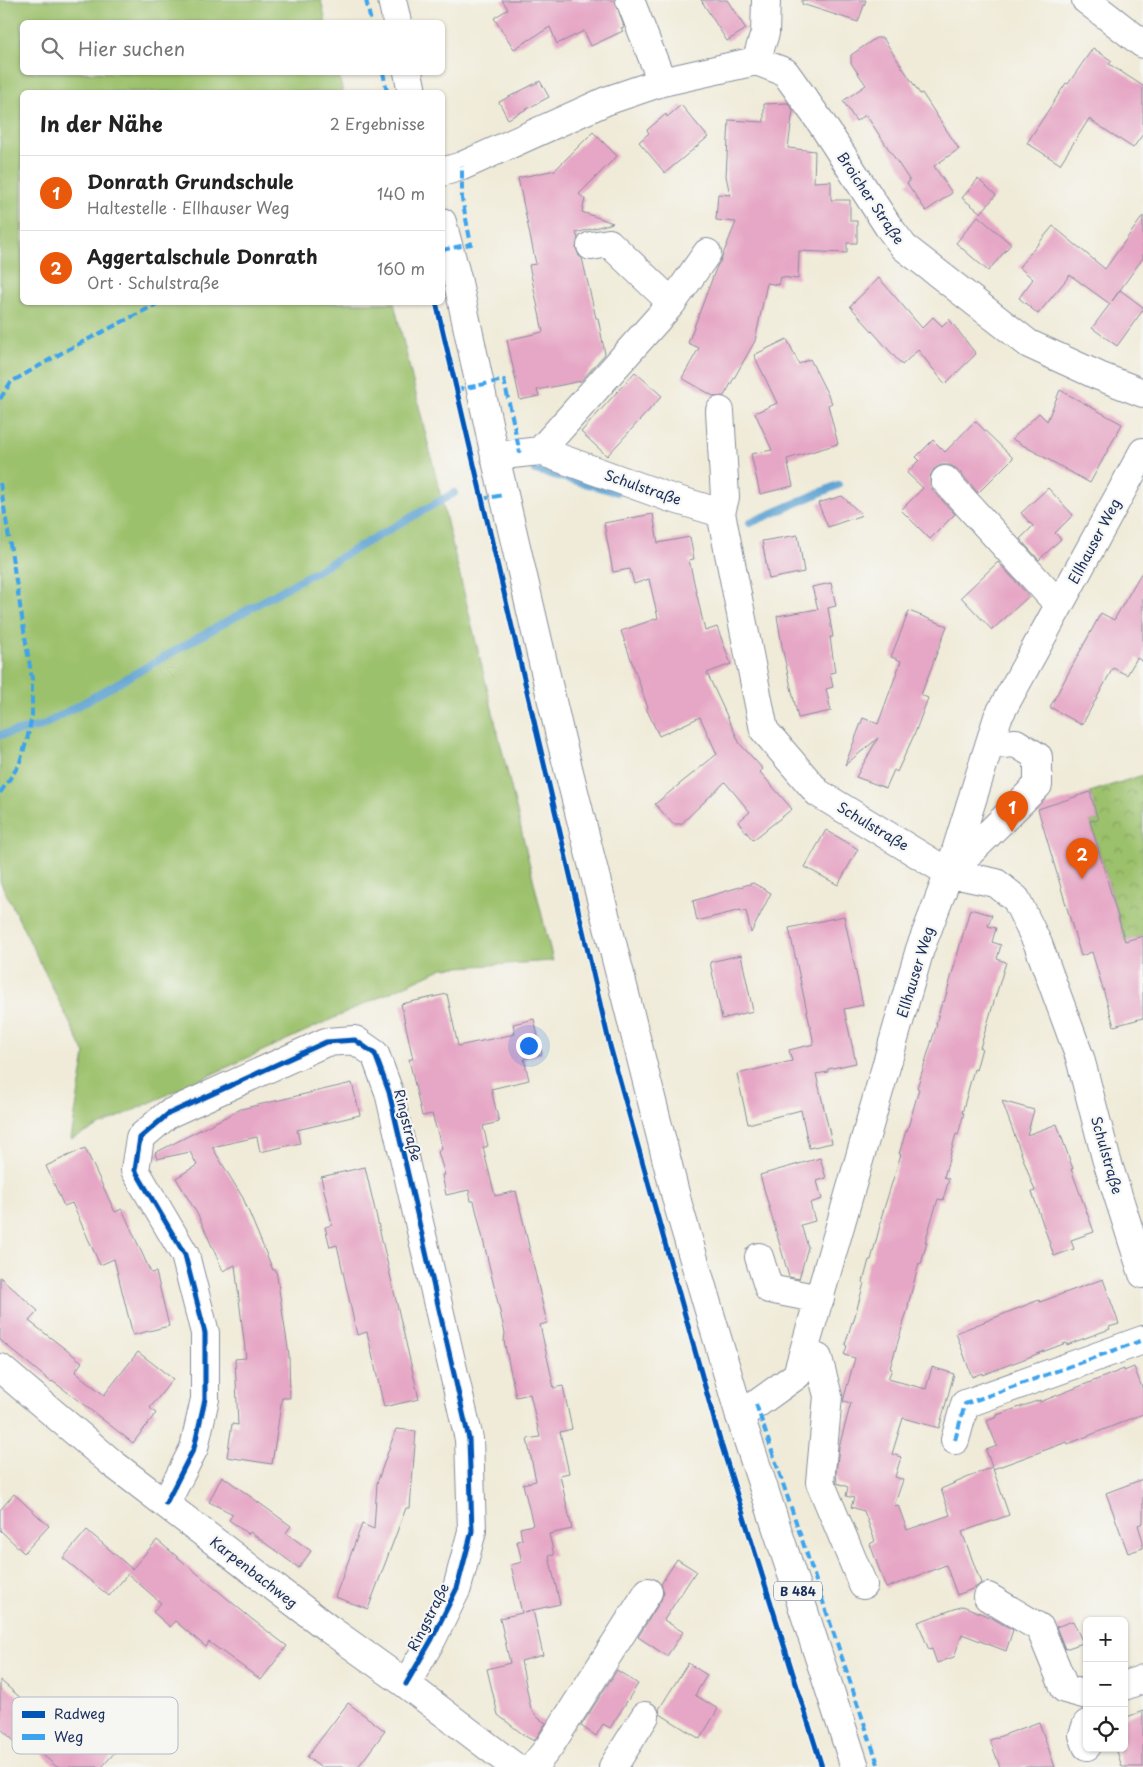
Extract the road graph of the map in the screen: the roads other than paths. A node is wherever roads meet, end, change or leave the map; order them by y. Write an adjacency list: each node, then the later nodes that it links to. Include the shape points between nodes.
1 (392, 0): 5 (street)
2 (630, 0): 9 (street)
3 (766, 0): 7 (street, via 765,33)
4 (1086, 0): 6 (street)
5 (397, 20)
6 (1143, 44)
7 (756, 60): 9 (street); 16 (street, Broicher Straße, via 785,72 904,248 1029,344)
8 (409, 75): 10 (street)
9 (662, 82): 11 (street, via 606,101)
10 (412, 90)
11 (445, 171)
12 (445, 233): 20 (street, B 484)
13 (591, 246): 15 (street, via 609,243)
14 (707, 253): 15 (street)
15 (672, 303): 18 (street)
16 (1143, 393)
17 (720, 411): 22 (street, via 726,497)
18 (540, 451): 20 (street, Schulstraße); 22 (street, Schulstraße)
19 (1143, 452): 23 (street, Ellhauser Weg)
20 (495, 456): 32 (street, B 484, via 563,750 675,1196)
21 (946, 480): 23 (street)
22 (721, 513): 25 (street, Schulstraße, via 764,730 818,793)
23 (1059, 605): 24 (street, Ellhauser Weg, via 998,718)
24 (990, 745): 25 (street, Ellhauser Weg); 25 (street, via 1016,743 1038,757 1038,785)
25 (949, 873): 27 (street, Schulstraße, via 996,883 1016,898 1038,944 1080,1058 1106,1158); 28 (street, Ellhauser Weg, via 920,950)
26 (759, 1257): 28 (street, via 769,1289)
27 (1143, 1274)
28 (820, 1299): 30 (street, Ellhauser Weg)
29 (1143, 1340): 33 (street, via 965,1404)
30 (804, 1352): 32 (street, Ellhauser Weg, via 797,1375); 35 (street, via 818,1358 828,1396 820,1482)
31 (0, 1368): 34 (street, Karpenbachweg, via 112,1463)
32 (740, 1416): 47 (street, B 484)
33 (955, 1440)
34 (166, 1503): 39 (street, Karpenbachweg, via 329,1630); 39 (street, Ringstraße, via 194,1448 205,1399 205,1333 185,1255 135,1170 140,1138 168,1114 326,1042 355,1040 375,1054 389,1092 469,1439 472,1531 457,1588)
35 (863, 1585)
36 (648, 1592): 45 (street)
37 (988, 1596): 41 (street, via 1040,1628 1065,1689)
38 (1143, 1679): 40 (street)
39 (406, 1684): 44 (street, Karpenbachweg)
40 (1128, 1685)
41 (1083, 1694)
42 (645, 1716): 46 (street)
43 (1089, 1752): 48 (street)
44 (515, 1767)
45 (533, 1767)
46 (613, 1767)
47 (855, 1767)
48 (1094, 1767)

